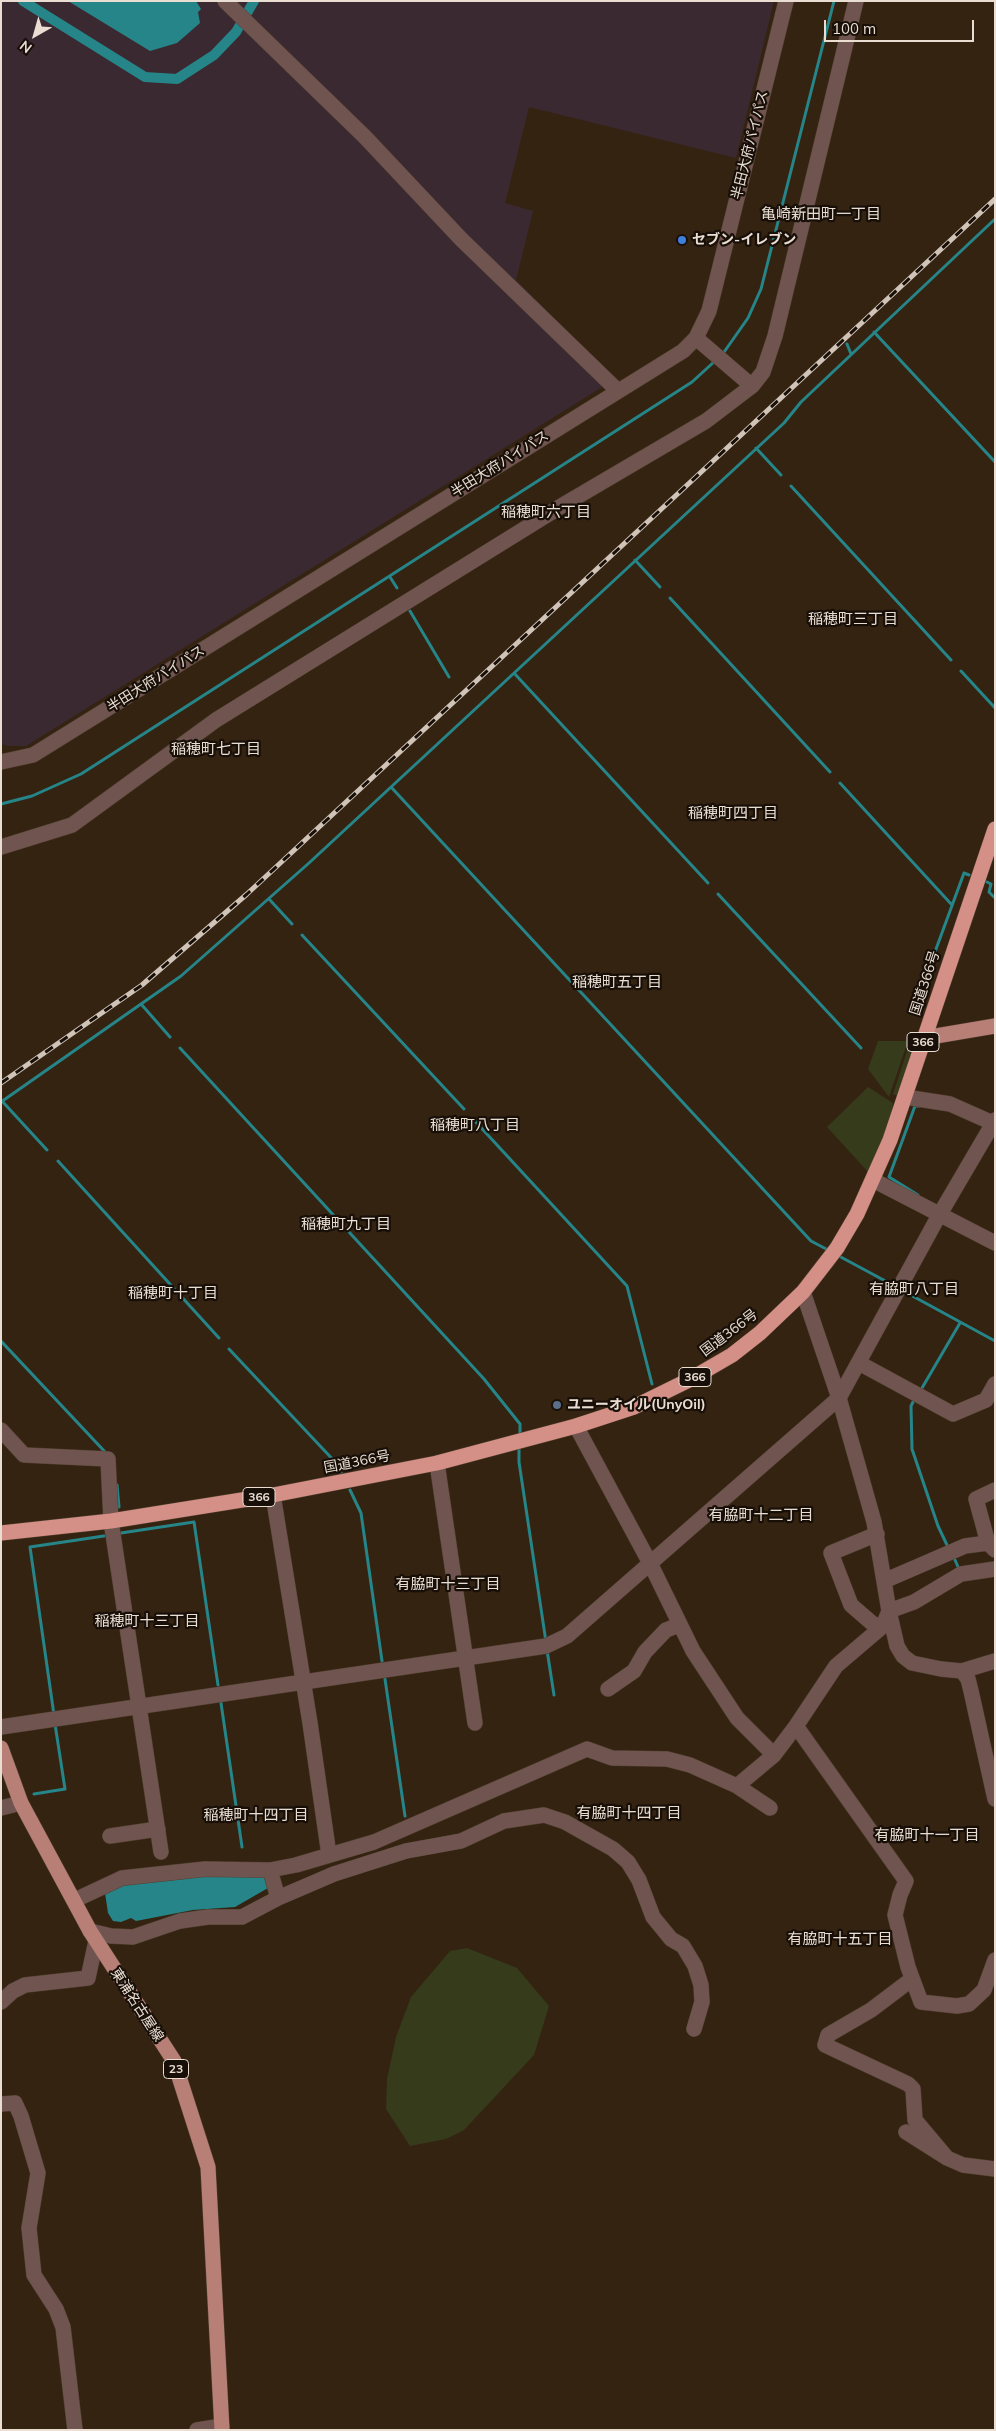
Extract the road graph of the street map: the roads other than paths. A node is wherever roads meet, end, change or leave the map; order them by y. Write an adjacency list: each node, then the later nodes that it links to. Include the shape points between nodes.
1 (225, 1): 6 (street, via 365,137 461,239)
2 (786, 1): 4 (street, 半田大府パイパス)
3 (856, 1): 5 (street, via 775,336 763,372)
4 (700, 341): 5 (street); 6 (street, 半田大府パイパス)
5 (752, 386): 9 (street, via 706,421 563,505 216,720 72,825)
6 (618, 391): 7 (street, 半田大府パイパス, via 33,755)
7 (1, 762)
8 (995, 829): 11 (highway, 国道366号 / 366)
9 (1, 847)
10 (995, 1026): 11 (main road)
11 (924, 1038): 12 (highway, 国道366号 / 366)
12 (905, 1098): 13 (street, via 950,1104); 14 (highway, 国道366号 / 366)
13 (992, 1125): 15 (street)
14 (874, 1180): 15 (street); 17 (highway, 国道366号 / 366, via 833,1253)
15 (940, 1214): 16 (street); 18 (street)
16 (995, 1243)
17 (803, 1292): 20 (street); 21 (highway, 国道366号 / 366, via 760,1332 711,1368 634,1407)
18 (859, 1363): 19 (street, via 953,1414 986,1400); 20 (street)
19 (995, 1384)
20 (839, 1398): 28 (street); 30 (street)
21 (576, 1426): 23 (highway, 国道366号 / 366); 30 (street)
22 (1, 1430): 26 (street, via 24,1454 108,1459)
23 (437, 1464): 25 (highway, 国道366号 / 366); 36 (street)
24 (995, 1490): 29 (street, via 976,1500)
25 (273, 1495): 26 (highway, 国道366号 / 366); 39 (street)
26 (110, 1521): 27 (highway, 国道366号 / 366); 41 (street)
27 (1, 1533)
28 (877, 1534): 32 (street); 35 (street, via 831,1553 851,1605 873,1624)
29 (992, 1547): 32 (street, via 965,1546)
30 (651, 1565): 34 (street); 36 (street, via 567,1636 546,1646)
31 (995, 1569): 33 (street, via 961,1574 914,1602)
32 (884, 1581): 33 (street)
33 (889, 1611): 35 (street); 38 (street, via 894,1635 907,1660)
34 (679, 1624): 40 (street, via 666,1630 634,1671); 46 (street, via 737,1718)
35 (883, 1626): 43 (street, via 836,1666)
36 (465, 1657): 39 (street); 42 (street)
37 (995, 1660): 38 (street)
38 (962, 1671): 48 (street, via 968,1679)
39 (304, 1682): 41 (street); 55 (street)
40 (608, 1689)
41 (140, 1706): 44 (street); 52 (street)
42 (475, 1723)
43 (796, 1726): 46 (street); 61 (street, via 906,1881 896,1915)
44 (1, 1728)
45 (1, 1748): 49 (main road, 東浦名古屋線 / 23)
46 (774, 1754): 47 (street)
47 (737, 1786): 51 (street); 55 (street, via 668,1759 612,1758 587,1749 374,1842)
48 (995, 1799)
49 (21, 1803): 50 (street); 58 (main road, 東浦名古屋線 / 23)
50 (1, 1808)
51 (770, 1808)
52 (158, 1829): 53 (street); 54 (street)
53 (110, 1836)
54 (161, 1852)
55 (329, 1855): 56 (street)
56 (270, 1870): 57 (street); 58 (street, via 214,1868 122,1878)
57 (278, 1898): 59 (street, via 242,1918 180,1921 133,1937); 63 (street, via 334,1874 406,1851 461,1841 504,1821 544,1815 565,1822 613,1849 628,1862 639,1880 653,1917 671,1939 683,1946 695,1966 702,2002)
58 (75, 1900): 59 (main road, 東浦名古屋線 / 23)
59 (93, 1936): 62 (street, via 88,1978 25,1985 12,1991); 68 (main road, 東浦名古屋線 / 23, via 174,2061 208,2167)
60 (995, 1960): 61 (street, via 984,1990 964,2006 921,2002)
61 (912, 1979): 66 (street, via 871,2010 828,2035 825,2045 908,2084 913,2089 916,2120)
62 (1, 2002)
63 (694, 2030)
64 (1, 2104): 69 (street, via 15,2103 38,2173 29,2228 34,2275 56,2308 63,2327)
65 (906, 2132): 66 (street)
66 (947, 2158): 67 (street, via 963,2165)
67 (995, 2169)
68 (222, 2428): 70 (street)
69 (75, 2430)
70 (197, 2430)

